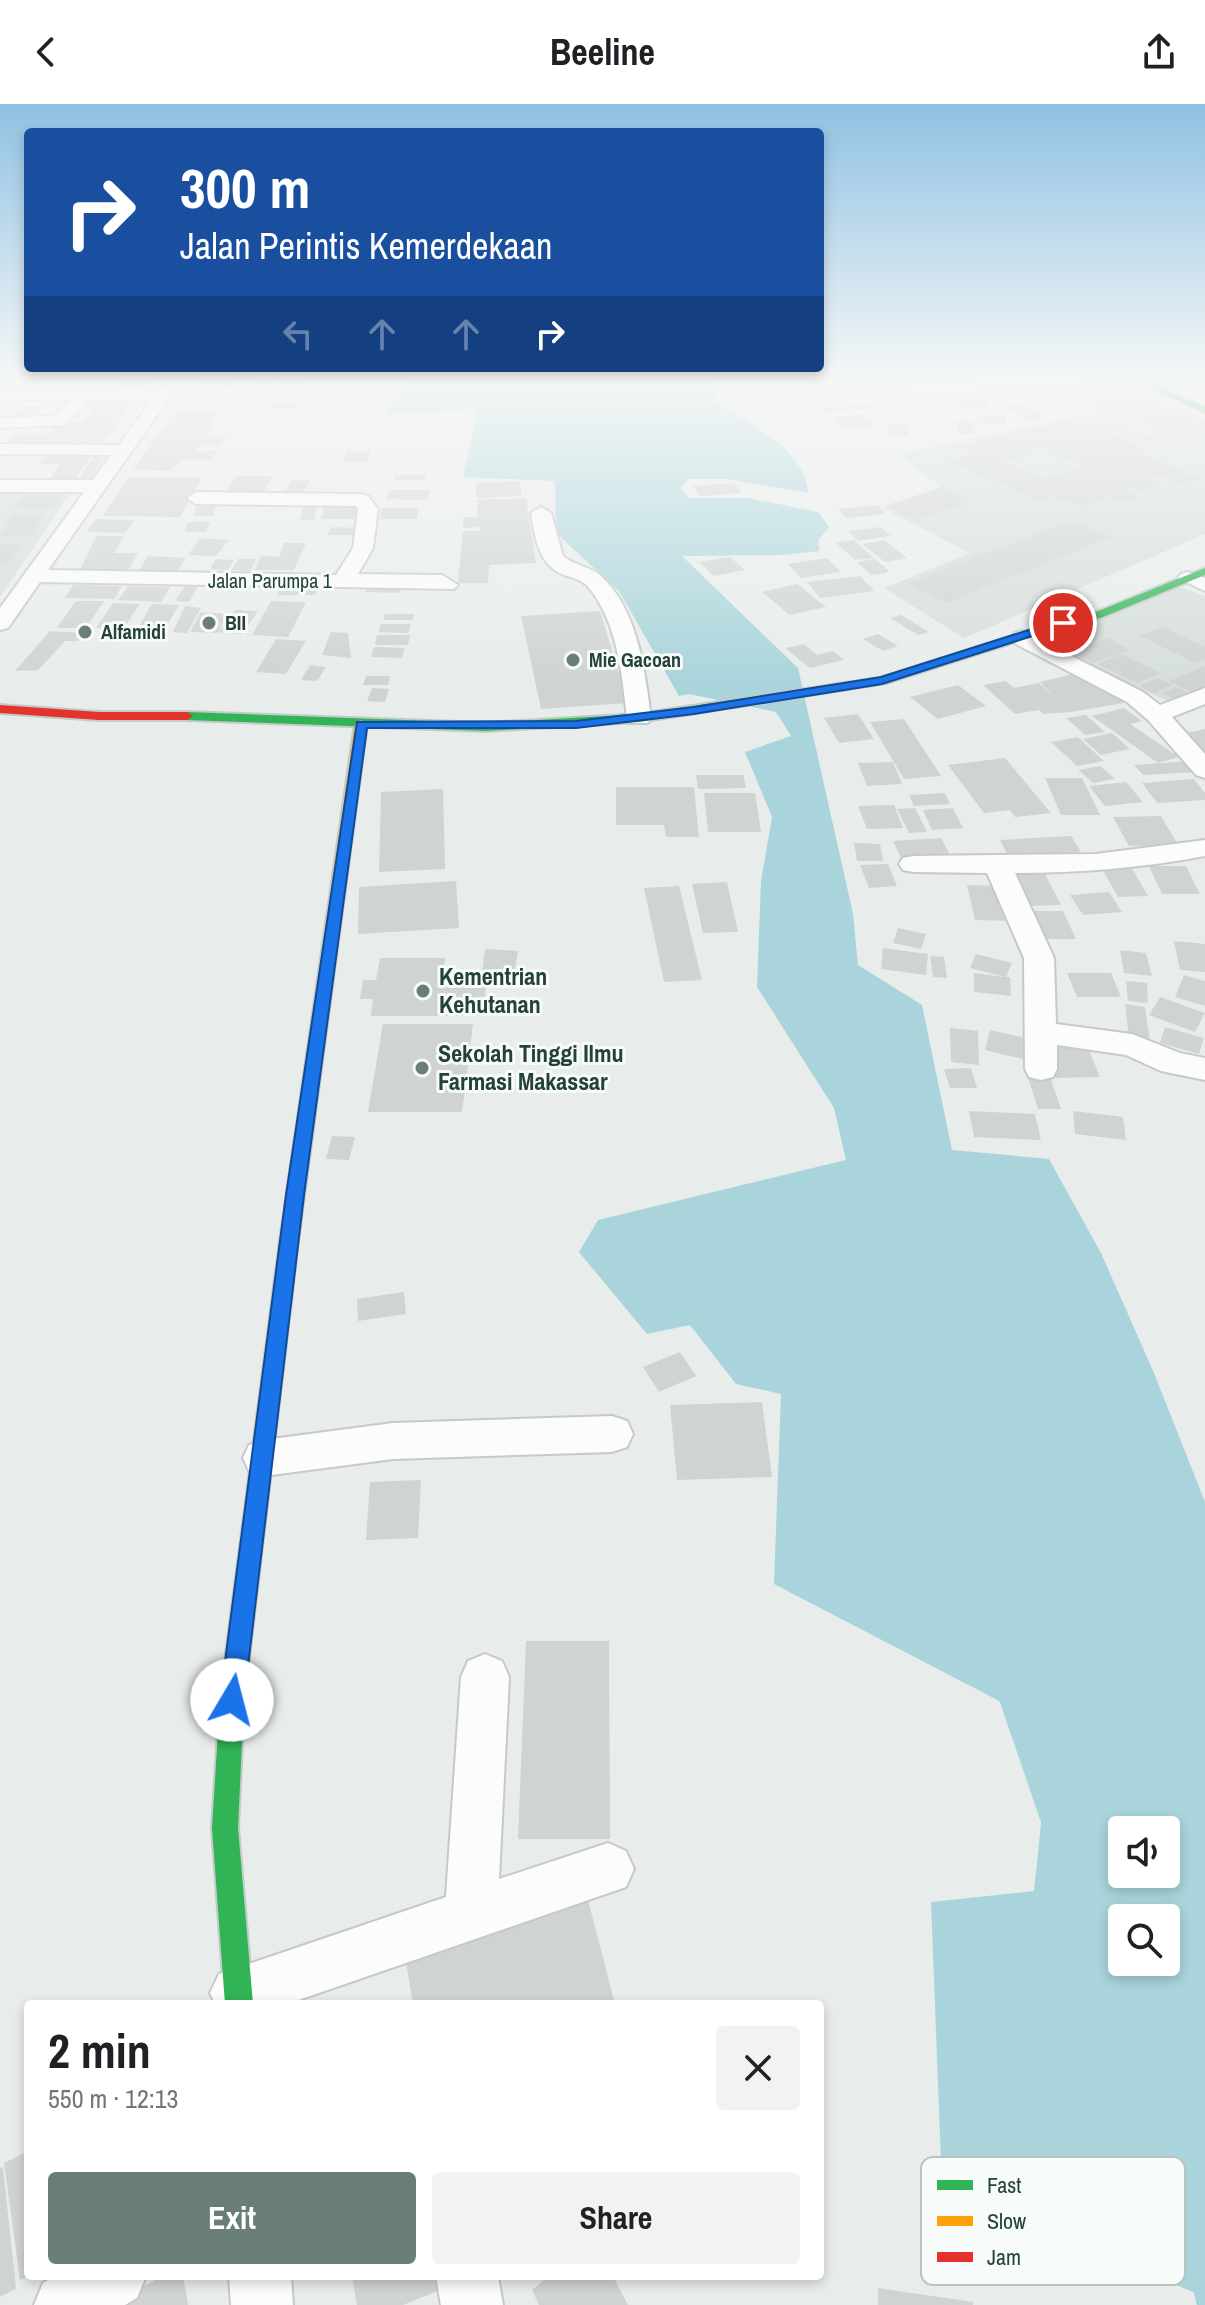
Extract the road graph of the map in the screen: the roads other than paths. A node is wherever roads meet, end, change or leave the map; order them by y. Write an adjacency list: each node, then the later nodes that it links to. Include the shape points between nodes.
1 (102, 480): 3 (street)
2 (0, 486): 3 (street)
3 (98, 486): 7 (street)
4 (196, 498): 9 (street, Jalan Parumpa 1, via 367,503 363,548)
5 (541, 513): 19 (street, via 554,560 590,577 613,609 628,649)
6 (1205, 554): 12 (main road, via 1082,607)
7 (37, 576): 9 (street, Jalan Parumpa 1); 11 (street)
8 (1199, 578): 12 (main road)
9 (344, 580): 10 (street)
10 (447, 585)
11 (0, 623)
12 (1063, 623): 13 (main road)
13 (1022, 638): 18 (street, via 1115,685); 19 (main road, via 882,681)
14 (1205, 695): 18 (street)
15 (0, 698): 17 (main road, via 107,705)
16 (0, 709): 17 (main road)
17 (153, 715): 20 (main road)
18 (1157, 715): 21 (street)
19 (639, 718): 20 (main road, via 486,727)
20 (361, 724): 30 (main road)
21 (1205, 770)
22 (970, 835): 25 (street)
23 (1205, 848): 25 (street, via 1147,859)
24 (913, 864): 25 (street)
25 (991, 865): 26 (street, via 1039,958)
26 (1040, 1032): 27 (street); 28 (street, via 1132,1045 1173,1063)
27 (1041, 1069)
28 (1205, 1069)
29 (612, 1434): 30 (street, via 393,1441)
30 (264, 1458): 34 (main road, via 232,1700 225,1828)
31 (485, 1677): 33 (street)
32 (608, 1869): 33 (street)
33 (471, 1913): 34 (street)
34 (239, 1999)
35 (108, 2280): 38 (street)
36 (260, 2280): 39 (street)
37 (468, 2280): 40 (street)
38 (65, 2305)
39 (262, 2305)
40 (472, 2305)

